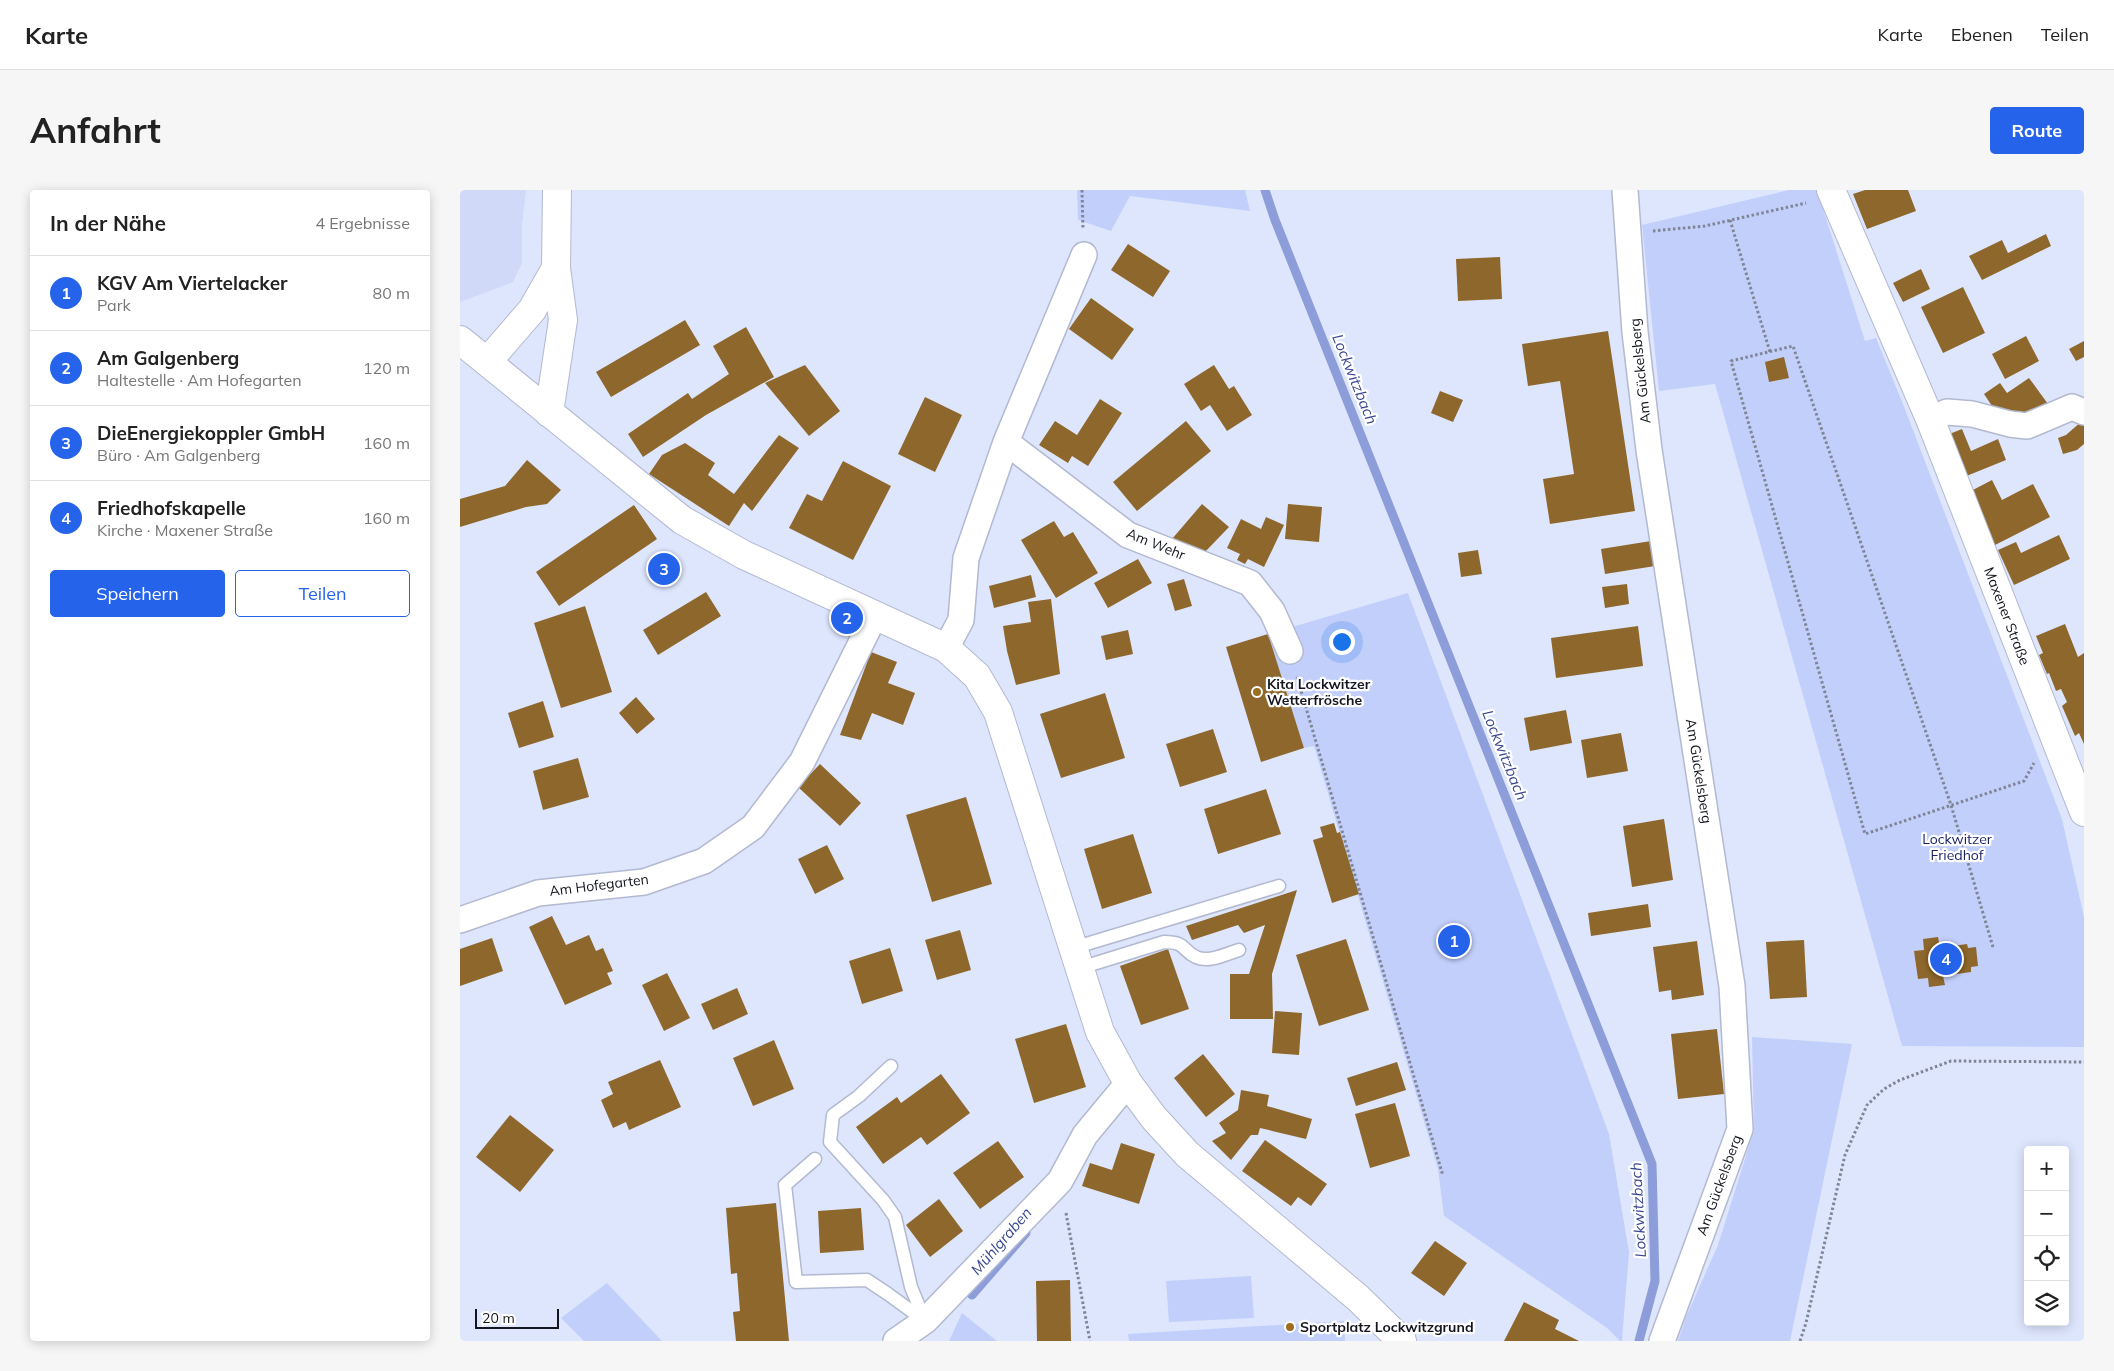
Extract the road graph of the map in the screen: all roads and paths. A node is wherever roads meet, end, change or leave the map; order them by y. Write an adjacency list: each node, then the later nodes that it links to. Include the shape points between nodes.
1 (557, 190): 8 (main road)
2 (1082, 190): 7 (path)
3 (1625, 190): 6 (street, Am Gückelsberg)
4 (1832, 193): 5 (path); 14 (main road, Maxener Straße)
5 (1730, 220): 6 (path, via 1705,226); 10 (path)
6 (1627, 233): 37 (street, Am Gückelsberg, via 1649,450 1732,986 1740,1129)
7 (1084, 255): 15 (street)
8 (556, 268): 11 (main road, via 532,310); 13 (main road, via 563,320)
9 (460, 340): 11 (main road)
10 (1770, 352): 20 (path, via 1793,346); 20 (path, via 1731,361 1865,834)
11 (487, 362): 13 (main road)
12 (2084, 412): 14 (street, via 2072,408 2027,426 1947,412)
13 (549, 413): 16 (main road, via 682,520 744,555)
14 (1930, 419): 19 (main road, Maxener Straße)
15 (1006, 442): 17 (street, via 966,558 960,620); 18 (street, Am Wehr, via 1128,535 1250,583 1272,611)
16 (875, 615): 17 (main road); 23 (street, Am Hofegarten, via 802,762 752,827 704,861 644,882 538,893)
17 (946, 648): 26 (main road, via 977,676 998,712)
18 (1290, 652): 31 (path)
19 (2059, 749): 20 (path, via 2038,756 2024,781); 21 (main road, Maxener Straße)
20 (1951, 805): 24 (path)
21 (2084, 812)
22 (1279, 886): 26 (lane)
23 (460, 920)
24 (1993, 947)
25 (1239, 950): 26 (lane, via 1206,959 1195,956 1176,942 1164,942)
26 (1077, 958): 29 (main road, via 1100,1032)
27 (2084, 1062): 38 (path, via 1951,1061 1900,1080 1867,1106 1845,1155)
28 (891, 1066): 33 (lane, via 833,1115 830,1142 895,1217 911,1287)
29 (1128, 1083): 32 (street, via 1085,1135); 36 (main road, via 1187,1154 1358,1298)
30 (815, 1159): 33 (lane, via 785,1185 796,1282 867,1280)
31 (1443, 1176)
32 (1060, 1181): 33 (street); 35 (path)
33 (925, 1321): 34 (street)
34 (896, 1341)
35 (1090, 1341)
36 (1402, 1341)
37 (1662, 1341)
38 (1800, 1341)

